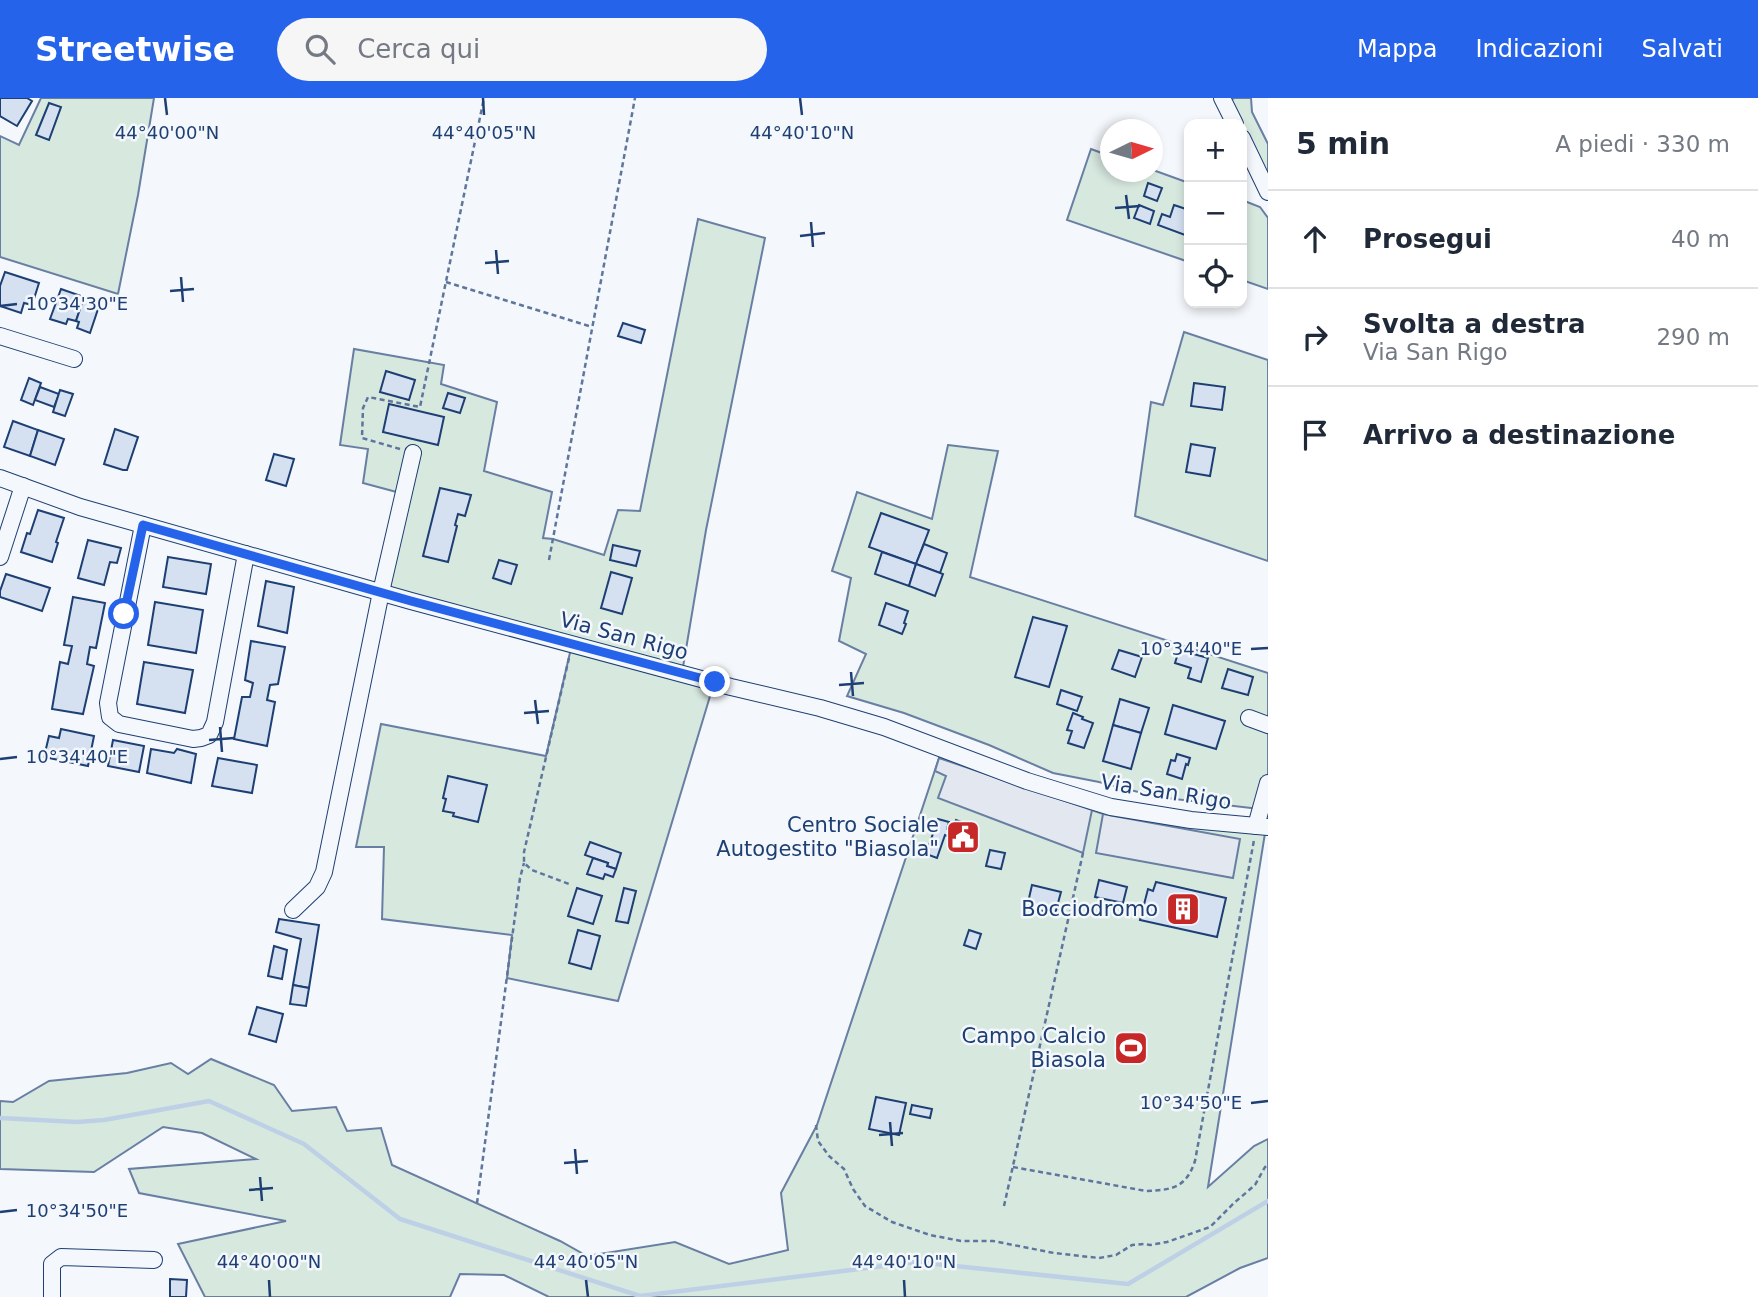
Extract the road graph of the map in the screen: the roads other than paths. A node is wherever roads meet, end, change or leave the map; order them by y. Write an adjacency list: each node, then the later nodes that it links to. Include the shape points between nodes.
1 (1222, 98): 2 (street)
2 (1232, 119)
3 (1247, 148): 4 (street)
4 (1268, 192)
5 (0, 336): 6 (street)
6 (74, 359)
7 (413, 453): 13 (street)
8 (0, 478): 9 (street, Via San Rigo)
9 (23, 486): 10 (street, Via San Rigo); 12 (street)
10 (143, 525): 11 (street, Via San Rigo); 11 (street, via 108,703 110,717 119,724 193,739 209,735)
11 (246, 554): 13 (street, Via San Rigo)
12 (0, 557)
13 (381, 592): 17 (street, Via San Rigo, via 832,711 1111,807); 18 (street, via 324,872 317,887)
14 (1249, 719): 15 (street)
15 (1268, 725)
16 (1268, 783): 17 (street, Via San Rigo)
17 (1262, 827)
18 (293, 910)
19 (154, 1260): 20 (street, via 61,1257 52,1264)
20 (52, 1297)

